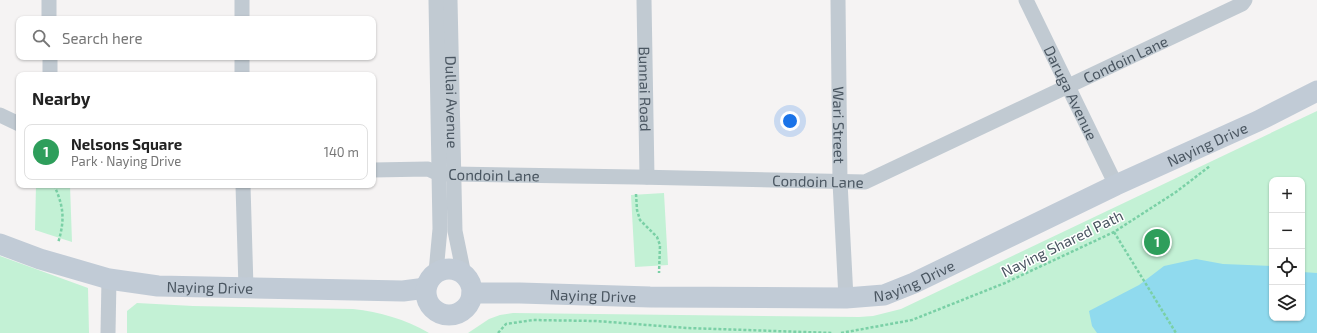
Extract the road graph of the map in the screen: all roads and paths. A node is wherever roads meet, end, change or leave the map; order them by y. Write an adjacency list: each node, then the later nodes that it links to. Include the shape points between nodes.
1 (49, 0): 9 (street)
2 (242, 0): 10 (street)
3 (436, 0): 21 (street, Dullai Avenue)
4 (450, 0): 21 (street, Dullai Avenue)
5 (644, 0): 22 (street, Bunnai Road)
6 (838, 0): 23 (street, Wari Street)
7 (1026, 0): 15 (street, Daruga Avenue)
8 (1245, 0): 15 (street, Condoin Lane, via 1242,4)
9 (49, 16)
10 (242, 16)
11 (50, 60): 13 (street)
12 (242, 60): 14 (street)
13 (50, 72)
14 (242, 72)
15 (1068, 86): 23 (street, Condoin Lane, via 865,182); 24 (street, Daruga Avenue)
16 (1317, 91): 24 (street, Naying Drive)
17 (0, 115): 18 (street)
18 (16, 123)
19 (1212, 164): 28 (path, Naying Shared Path, via 1176,192)
20 (376, 170): 21 (street, Condoin Lane, via 428,169)
21 (446, 174): 22 (street, Condoin Lane); 33 (street, Dullai Avenue); 34 (street, Dullai Avenue, via 455,231)
22 (647, 177): 23 (street, Condoin Lane)
23 (840, 182): 36 (street, Wari Street)
24 (1116, 185): 36 (street, Naying Drive, via 914,283 884,295)
25 (55, 188): 29 (path, via 62,207 63,220)
26 (243, 188): 35 (street)
27 (636, 192): 31 (path, via 640,220 657,237 660,245)
28 (1114, 232): 40 (path, Naying Shared Path, via 1004,283 912,320); 41 (path)
29 (58, 243)
30 (0, 244): 32 (street, Naying Drive, via 40,259)
31 (660, 273)
32 (109, 279): 35 (street, Naying Drive, via 158,286); 37 (street)
33 (431, 280): 34 (street, via 443,269 450,269 458,270); 34 (street, via 426,296 429,304 442,314 454,314 465,308 470,301); 35 (street, Naying Drive, via 403,291)
34 (468, 284): 36 (street, Naying Drive, via 520,293)
35 (246, 288)
36 (846, 298)
37 (108, 333)
38 (498, 333): 39 (path, via 506,324 533,320)
39 (833, 333)
40 (841, 333)
41 (1176, 333)

